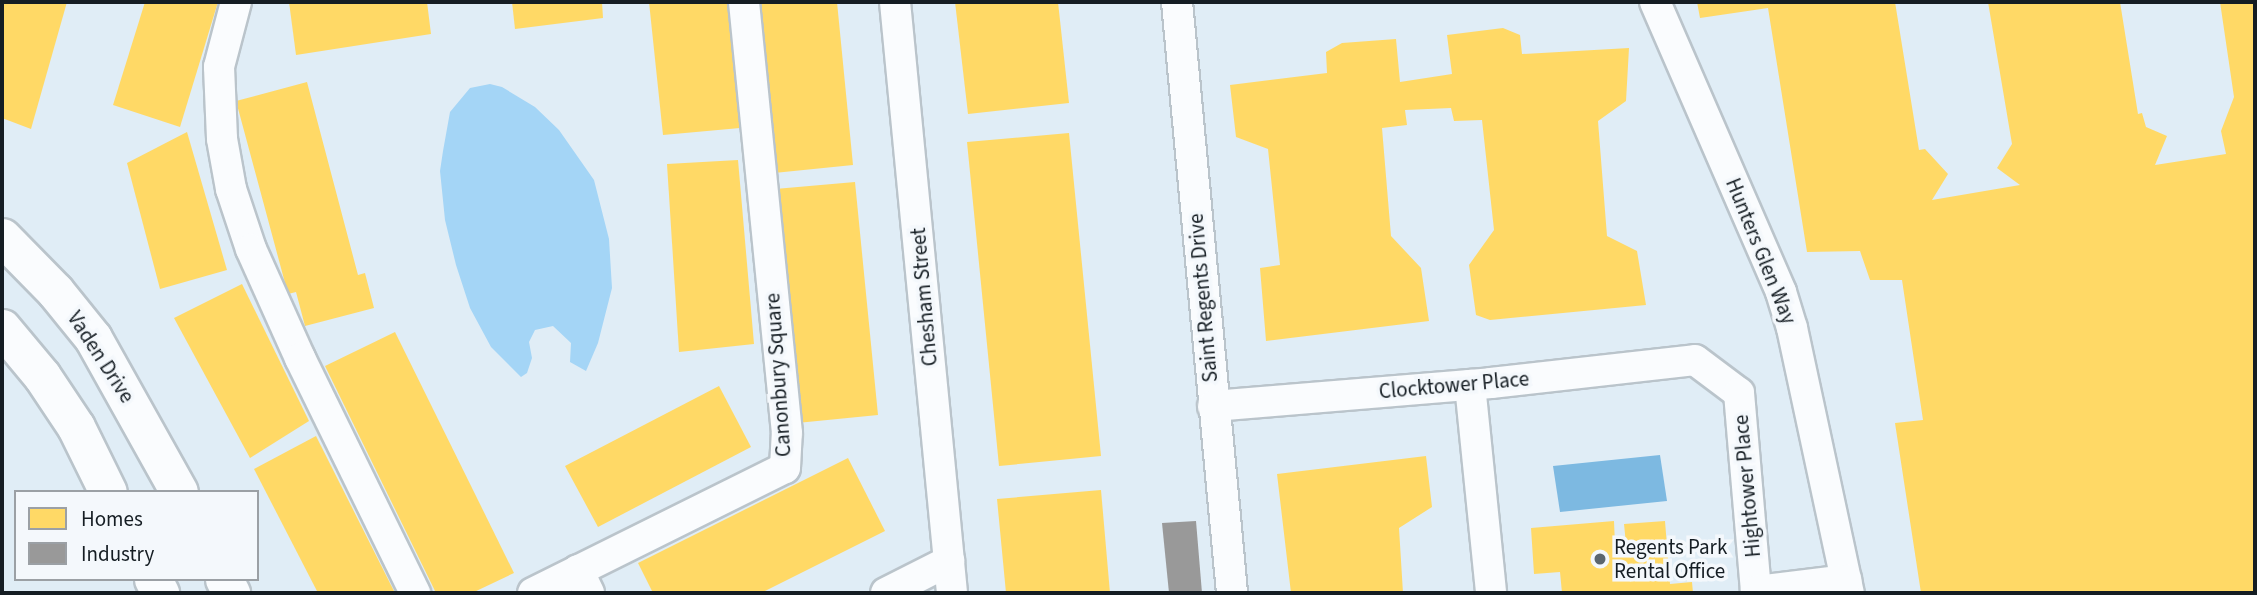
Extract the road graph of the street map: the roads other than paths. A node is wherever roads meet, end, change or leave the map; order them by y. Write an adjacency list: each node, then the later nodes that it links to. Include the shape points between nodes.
1 (236, 2): 17 (street, via 219,67 222,139 231,189 251,249)
2 (744, 2): 14 (street, Canonbury Square, via 787,433 785,468)
3 (895, 2): 13 (street, Chesham Street)
4 (1177, 2): 10 (street, Saint Regents Drive)
5 (1655, 2): 15 (street, Hunters Glen Way, via 1788,316)
6 (2, 237): 12 (street, Vaden Drive, via 93,338)
7 (2, 328): 11 (street, via 69,417)
8 (1695, 360): 9 (street, Clocktower Place); 16 (street, Hightower Place, via 1739,393)
9 (1470, 385): 10 (street, Clocktower Place); 22 (street)
10 (1213, 406): 21 (street, Saint Regents Drive)
11 (107, 490)
12 (179, 490)
13 (949, 561): 19 (street); 20 (street, Chesham Street)
14 (584, 582): 18 (street, Canonbury Square)
15 (1848, 587): 16 (street)
16 (1756, 592)
17 (415, 593)
18 (533, 593)
19 (886, 593)
20 (952, 593)
21 (1233, 593)
22 (1491, 593)

